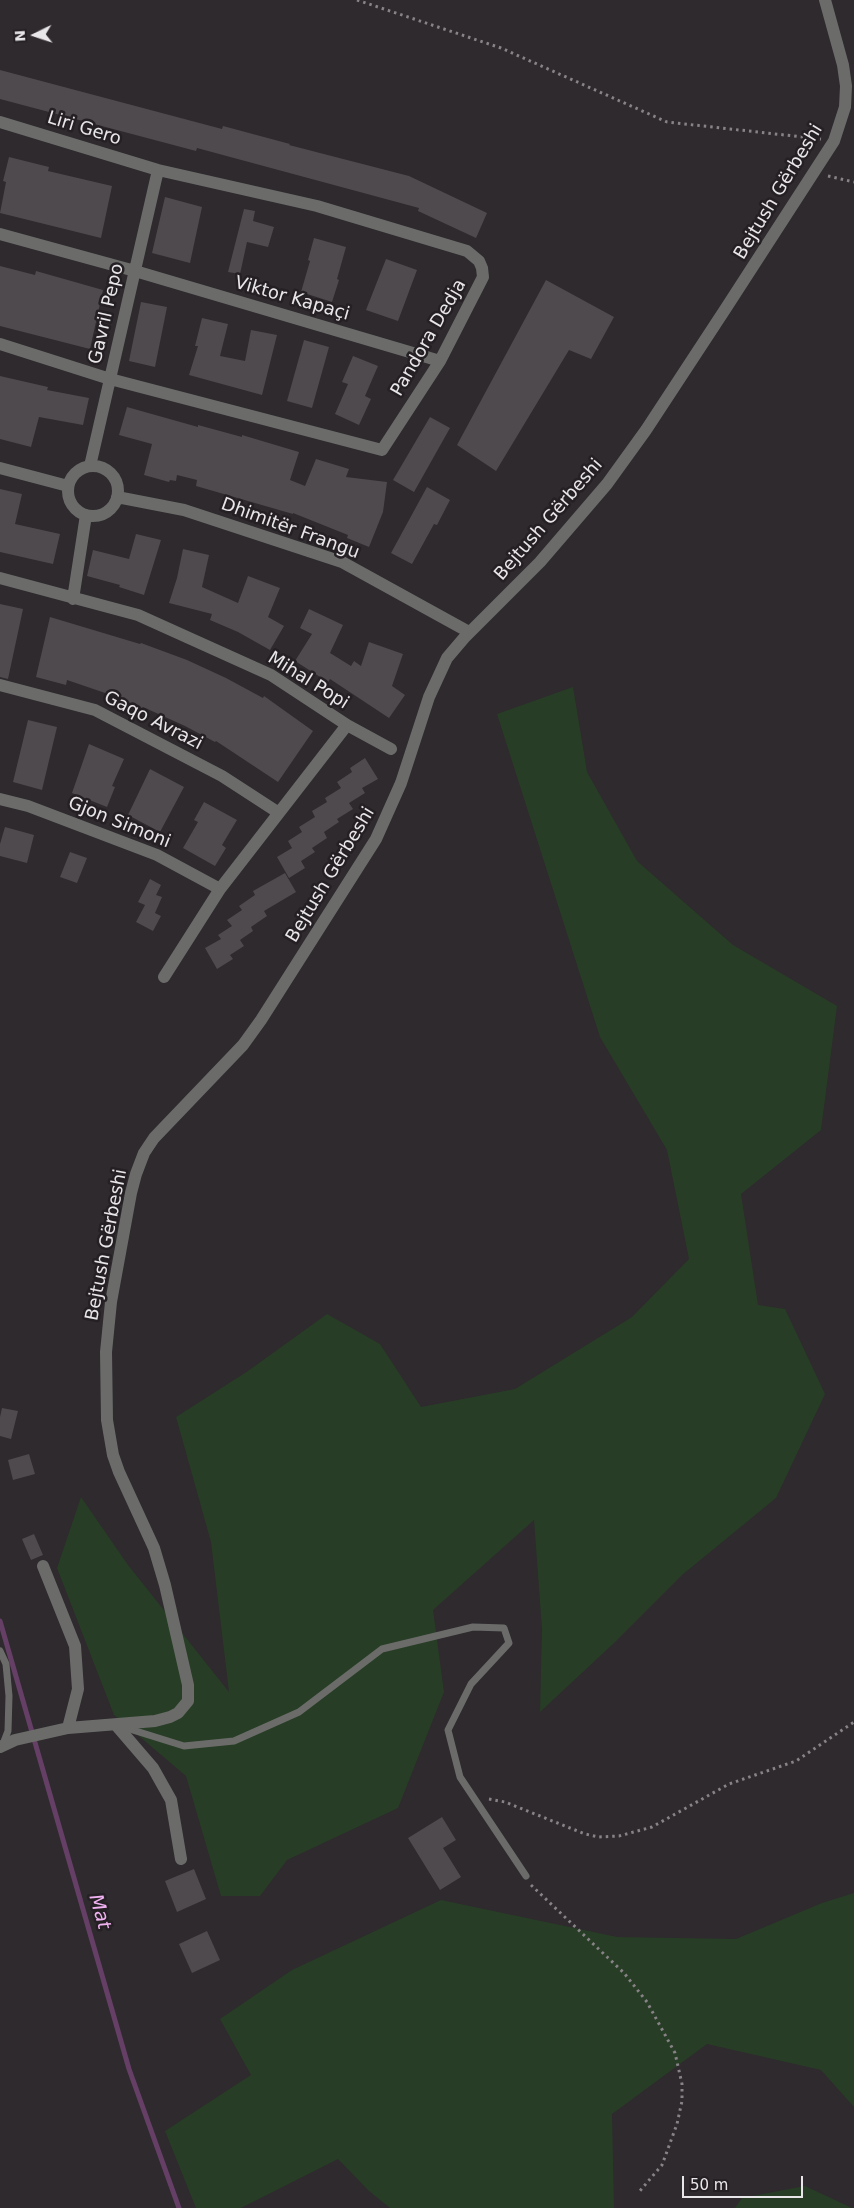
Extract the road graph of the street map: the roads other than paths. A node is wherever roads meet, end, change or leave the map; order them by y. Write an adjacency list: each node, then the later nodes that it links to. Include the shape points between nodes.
1 (825, 0): 16 (street, Bejtush Gërbeshi, via 846,86 845,107 834,141 646,430 607,484 540,562)
2 (0, 122): 3 (street, Liri Gero)
3 (158, 170): 5 (street, Gavril Pepo); 7 (street, Pandora Dedja, via 317,206 467,251 479,261 483,277)
4 (0, 234): 5 (street, Viktor Kapaçi)
5 (135, 270): 7 (street, Viktor Kapaçi); 8 (street, Gavril Pepo)
6 (0, 344): 8 (street)
7 (440, 361): 8 (street, Pandora Dedja, via 382,450)
8 (110, 379): 9 (street, Gavril Pepo)
9 (90, 466): 11 (street, via 76,472); 12 (street, via 98,466 112,474)
10 (0, 468): 11 (street)
11 (68, 486): 13 (street, via 74,507)
12 (117, 497): 13 (street, via 102,514); 16 (street, Dhimitër Frangu, via 184,510 342,562)
13 (86, 515): 15 (street)
14 (0, 578): 15 (street, Mihal Popi)
15 (73, 599): 18 (street, Mihal Popi, via 138,615 271,675)
16 (469, 632): 26 (street, Bejtush Gërbeshi, via 447,658 437,678 401,783 376,839 257,1026 243,1045 154,1138 136,1174 111,1302 106,1352 107,1420 113,1455 154,1548 165,1585 188,1685 188,1701 170,1717)
17 (0, 685): 21 (street, Gaqo Avrazi, via 95,710 222,776)
18 (347, 726): 19 (street); 21 (street, Mihal Popi)
19 (391, 749)
20 (0, 799): 22 (street, Gjon Simoni, via 28,806 157,855)
21 (279, 813): 22 (street, Mihal Popi)
22 (220, 889): 23 (street, Mihal Popi)
23 (164, 977)
24 (43, 1566): 27 (street, via 75,1646 78,1689)
25 (0, 1651): 28 (lane, via 6,1664 10,1696 8,1732)
26 (116, 1725): 27 (street, Bejtush Gërbeshi); 29 (street, via 153,1768 171,1800); 30 (lane, via 184,1746 234,1741 299,1712 382,1649 473,1627 504,1628 509,1643 471,1684 448,1730 460,1777)
27 (68, 1728): 28 (street, Bejtush Gërbeshi)
28 (2, 1746)
29 (181, 1859)
30 (526, 1876)

